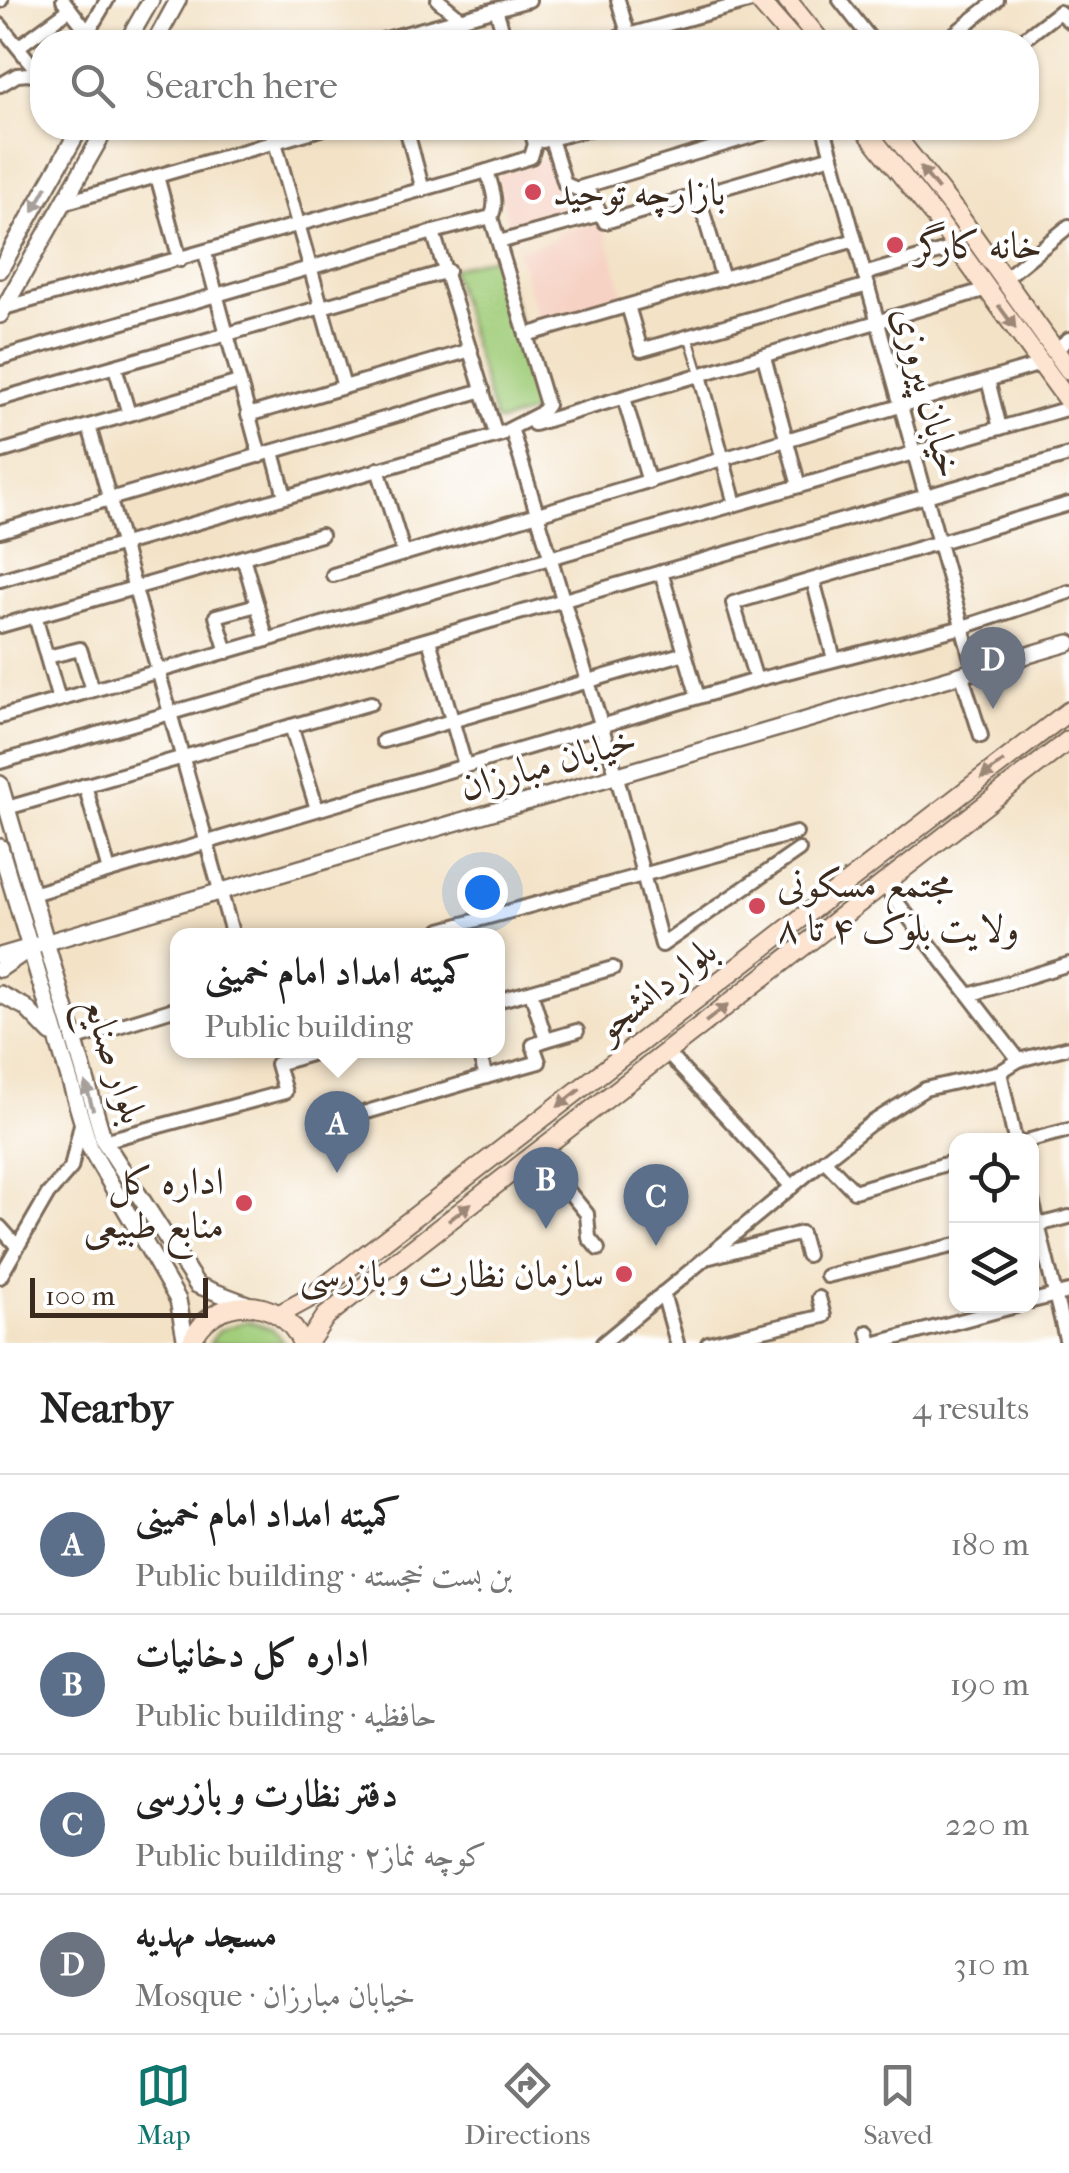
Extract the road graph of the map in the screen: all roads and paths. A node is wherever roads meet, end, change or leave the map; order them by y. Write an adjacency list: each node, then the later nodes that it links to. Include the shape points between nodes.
1 (107, 0): 18 (street)
2 (151, 0): 19 (street)
3 (178, 0): 20 (street)
4 (438, 0): 14 (street)
5 (530, 0): 12 (street)
6 (618, 0): 23 (street)
7 (757, 0): 24 (street); 25 (main road)
8 (787, 0): 26 (main road)
9 (840, 0): 27 (street)
10 (997, 0): 28 (street)
11 (66, 4): 16 (street); 17 (street)
12 (496, 9): 14 (street); 22 (street)
13 (1067, 18): 29 (street, via 1059,12)
14 (461, 19): 21 (street)
15 (0, 25): 31 (street)
16 (38, 30)
17 (81, 30)
18 (88, 30)
19 (134, 30)
20 (161, 30)
21 (420, 30)
22 (502, 30)
23 (627, 30)
24 (659, 30)
25 (784, 30)
26 (811, 30)
27 (864, 30)
28 (959, 30)
29 (1036, 30)
30 (30, 37): 31 (street)
31 (18, 48): 32 (street)
32 (30, 62)
33 (30, 74): 34 (street)
34 (0, 85)
35 (73, 140): 66 (street, one-way to 66)
36 (99, 140): 54 (street)
37 (256, 140): 50 (street)
38 (275, 140): 57 (street)
39 (409, 140): 52 (street)
40 (534, 140): 47 (street)
41 (548, 140): 47 (street)
42 (551, 140): 51 (street, via 565,184)
43 (739, 140): 51 (street)
44 (827, 140): 48 (street, خیابان پیروزی)
45 (873, 140): 62 (main road)
46 (906, 140): 70 (main road, one-way to 46)
47 (535, 144): 49 (street, via 531,157)
48 (832, 156): 53 (street); 60 (street, خیابان پیروزی)
49 (487, 171): 52 (street); 55 (street)
50 (157, 176): 54 (street); 64 (street)
51 (579, 188): 56 (street)
52 (423, 190): 57 (street)
53 (698, 195): 56 (street); 68 (street)
54 (64, 203): 75 (street)
55 (491, 216): 59 (street); 61 (street)
56 (603, 218): 61 (street)
57 (299, 226): 63 (street); 65 (street)
58 (1069, 226): 70 (street)
59 (433, 232): 65 (street); 67 (street)
60 (856, 240): 68 (street); 69 (street, خیابان پیروزی)
61 (498, 242): 78 (street)
62 (957, 247): 69 (street); 71 (main road)
63 (205, 253): 64 (street); 72 (street)
64 (180, 260): 75 (street)
65 (311, 268): 72 (street); 74 (street)
66 (0, 270)
67 (448, 271): 74 (street); 80 (street)
68 (722, 279): 73 (street)
69 (866, 279): 76 (street, خیابان پیروزی); 79 (street)
70 (1004, 279): 81 (main road)
71 (987, 289): 76 (street); 81 (main road, one-way to 81)
72 (216, 296): 77 (street); 83 (street)
73 (628, 306): 78 (street); 79 (street, via 641,350)
74 (322, 307): 77 (street); 89 (street)
75 (2, 311)
76 (878, 323): 82 (street); 93 (street, خیابان پیروزی)
77 (226, 335): 84 (street); 88 (street)
78 (526, 336): 99 (street, via 547,405)
79 (688, 336): 86 (lane)
80 (471, 350): 89 (street); 90 (street)
81 (1055, 351): 85 (main road); 87 (street); 94 (main road)
82 (764, 356): 86 (street); 100 (street)
83 (0, 358)
84 (116, 366): 92 (street); 95 (street)
85 (1069, 370)
86 (700, 375): 91 (street); 105 (street)
87 (988, 380): 93 (street); 98 (street)
88 (239, 382): 95 (street); 96 (street)
89 (344, 386): 96 (street)
90 (482, 390): 99 (street, via 494,431); 103 (street)
91 (624, 398): 99 (street); 107 (street)
92 (0, 399)
93 (901, 405): 100 (street); 102 (street, خیابان پیروزی)
94 (1069, 405): 98 (street)
95 (130, 414): 97 (street)
96 (248, 415): 103 (street)
97 (89, 426): 101 (street); 111 (street)
98 (1000, 428): 102 (street)
99 (507, 432): 106 (street); 114 (street)
100 (786, 440): 105 (street); 108 (street)
101 (0, 452)
102 (914, 453): 108 (street); 110 (street, خیابان پیروزی)
103 (267, 454): 109 (street); 111 (street)
104 (1069, 455): 110 (street)
105 (724, 460): 107 (street); 112 (street)
106 (378, 469): 109 (street); 119 (street)
107 (648, 482): 114 (street)
108 (799, 486): 112 (street)
109 (285, 496): 118 (street)
110 (926, 496): 117 (street, خیابان پیروزی); 122 (street)
111 (110, 500): 115 (street); 118 (street)
112 (736, 504): 120 (street)
113 (1068, 508): 117 (street)
114 (538, 514): 119 (street); 120 (street)
115 (0, 531)
116 (321, 535): 121 (street)
117 (939, 542): 125 (street); 132 (street, خیابان پیروزی)
118 (122, 543): 124 (street); 126 (street)
119 (404, 554): 123 (street)
120 (550, 557): 128 (street); 133 (street)
121 (243, 558): 126 (street); 129 (street)
122 (661, 572): 128 (street); 137 (street)
123 (333, 574)
124 (0, 580)
125 (813, 580): 139 (street); 142 (street, via 733,604)
126 (135, 588): 130 (street); 140 (street)
127 (1069, 592): 132 (street)
128 (563, 600): 134 (street); 143 (street)
129 (257, 605): 133 (street); 136 (street, via 216,616)
130 (36, 616): 131 (street); 138 (street)
131 (0, 626)
132 (962, 628): 139 (street); 141 (street, خیابان پیروزی)
133 (268, 640): 136 (street)
134 (429, 640): 149 (street); 151 (street)
135 (1069, 643): 141 (street, خیابان مبارزان)
136 (228, 652): 140 (street)
137 (685, 653): 143 (street); 145 (street)
138 (48, 657): 144 (street, via 80,649); 146 (street)
139 (834, 659): 142 (street)
140 (159, 672): 144 (street); 149 (street)
141 (968, 675): 154 (street, خیابان پیروزی); 160 (street, خیابان مبارزان)
142 (756, 680): 145 (street)
143 (588, 682): 151 (street); 152 (street)
144 (93, 690): 146 (street)
145 (698, 697): 152 (street)
146 (59, 700): 150 (street)
147 (371, 703): 153 (street)
148 (1069, 711): 222 (main road, بلواردانشجو, one-way to 222, via 312,1298)
149 (171, 715): 157 (street); 158 (street)
150 (0, 717)
151 (452, 720): 156 (street); 159 (street)
152 (601, 725): 159 (street); 160 (street)
153 (292, 726): 157 (street); 164 (street)
154 (981, 736)
155 (1069, 740): 171 (main road, بلواردانشجو)
156 (382, 741)
157 (183, 757): 162 (street); 166 (street)
158 (0, 762)
159 (465, 766): 164 (street)
160 (617, 777): 170 (street); 172 (street, خیابان مبارزان)
161 (0, 784): 163 (street, بلوار صنایع)
162 (85, 785): 163 (street); 169 (street)
163 (7, 808): 173 (street, بلوار صنایع)
164 (317, 809): 166 (street)
165 (796, 833): 170 (street)
166 (208, 841): 169 (street); 172 (street)
167 (0, 847): 176 (street, بلوار صنایع)
168 (799, 850): 170 (street, via 662,945)
169 (109, 871): 173 (street)
170 (644, 877): 175 (street)
171 (883, 884): 183 (street); 190 (main road, بلواردانشجو, one-way to 171)
172 (222, 893): 174 (street); 176 (street, خیابان مبارزان)
173 (32, 894): 176 (street, بلوار صنایع)
174 (231, 928)
175 (460, 928)
176 (38, 946): 177 (street, خیابان مبارزان); 180 (street); 188 (street, بلوار صنایع)
177 (0, 956)
178 (1069, 964): 183 (street)
179 (614, 968): 181 (street)
180 (0, 969)
181 (531, 992): 184 (street); 187 (street)
182 (0, 994): 188 (street)
183 (968, 995): 193 (street)
184 (505, 999)
185 (170, 1010): 188 (street)
186 (577, 1031): 187 (street)
187 (546, 1040): 195 (street, via 532,1044 539,1062)
188 (65, 1041): 197 (street, بلوار صنایع); 201 (street, بلوار صنایع, one-way to 188)
189 (1069, 1046): 193 (street)
190 (666, 1052): 202 (main road, بلواردانشجو); 205 (street)
191 (297, 1058): 201 (street, via 277,1064 286,1092)
192 (480, 1058): 195 (street)
193 (1019, 1060): 194 (street)
194 (1000, 1072): 199 (street); 203 (street, via 926,1088)
195 (486, 1077): 196 (street)
196 (343, 1119)
197 (81, 1122): 210 (street, via 70,1168); 224 (street, بلوار صنایع, via 178,1300)
198 (1069, 1130): 200 (street)
199 (1013, 1133)
200 (1039, 1138)
201 (104, 1141): 220 (street, بلوار صنایع, via 197,1285)
202 (537, 1153): 212 (street, via 587,1214); 225 (main road, بلواردانشجو, one-way to 202, via 326,1316)
203 (824, 1160): 204 (street, via 854,1191); 205 (street)
204 (949, 1163)
205 (792, 1187): 214 (street)
206 (1069, 1217): 207 (street)
207 (1039, 1225)
208 (0, 1228): 210 (street)
209 (1039, 1236): 218 (street)
210 (16, 1245): 216 (street)
211 (949, 1246): 215 (street)
212 (598, 1249)
213 (807, 1255): 214 (street, via 801,1232)
214 (705, 1259): 217 (street)
215 (827, 1276)
216 (0, 1277)
217 (664, 1293): 226 (street); 227 (street)
218 (1062, 1293): 229 (street)
219 (819, 1298): 228 (street, via 824,1316)
220 (247, 1304): 222 (main road); 224 (main road, via 209,1317)
221 (985, 1313): 223 (street)
222 (280, 1314): 225 (main road)
223 (872, 1339)
224 (188, 1343)
225 (305, 1343)
226 (603, 1343)
227 (677, 1343)
228 (708, 1343)
229 (1068, 1343)

